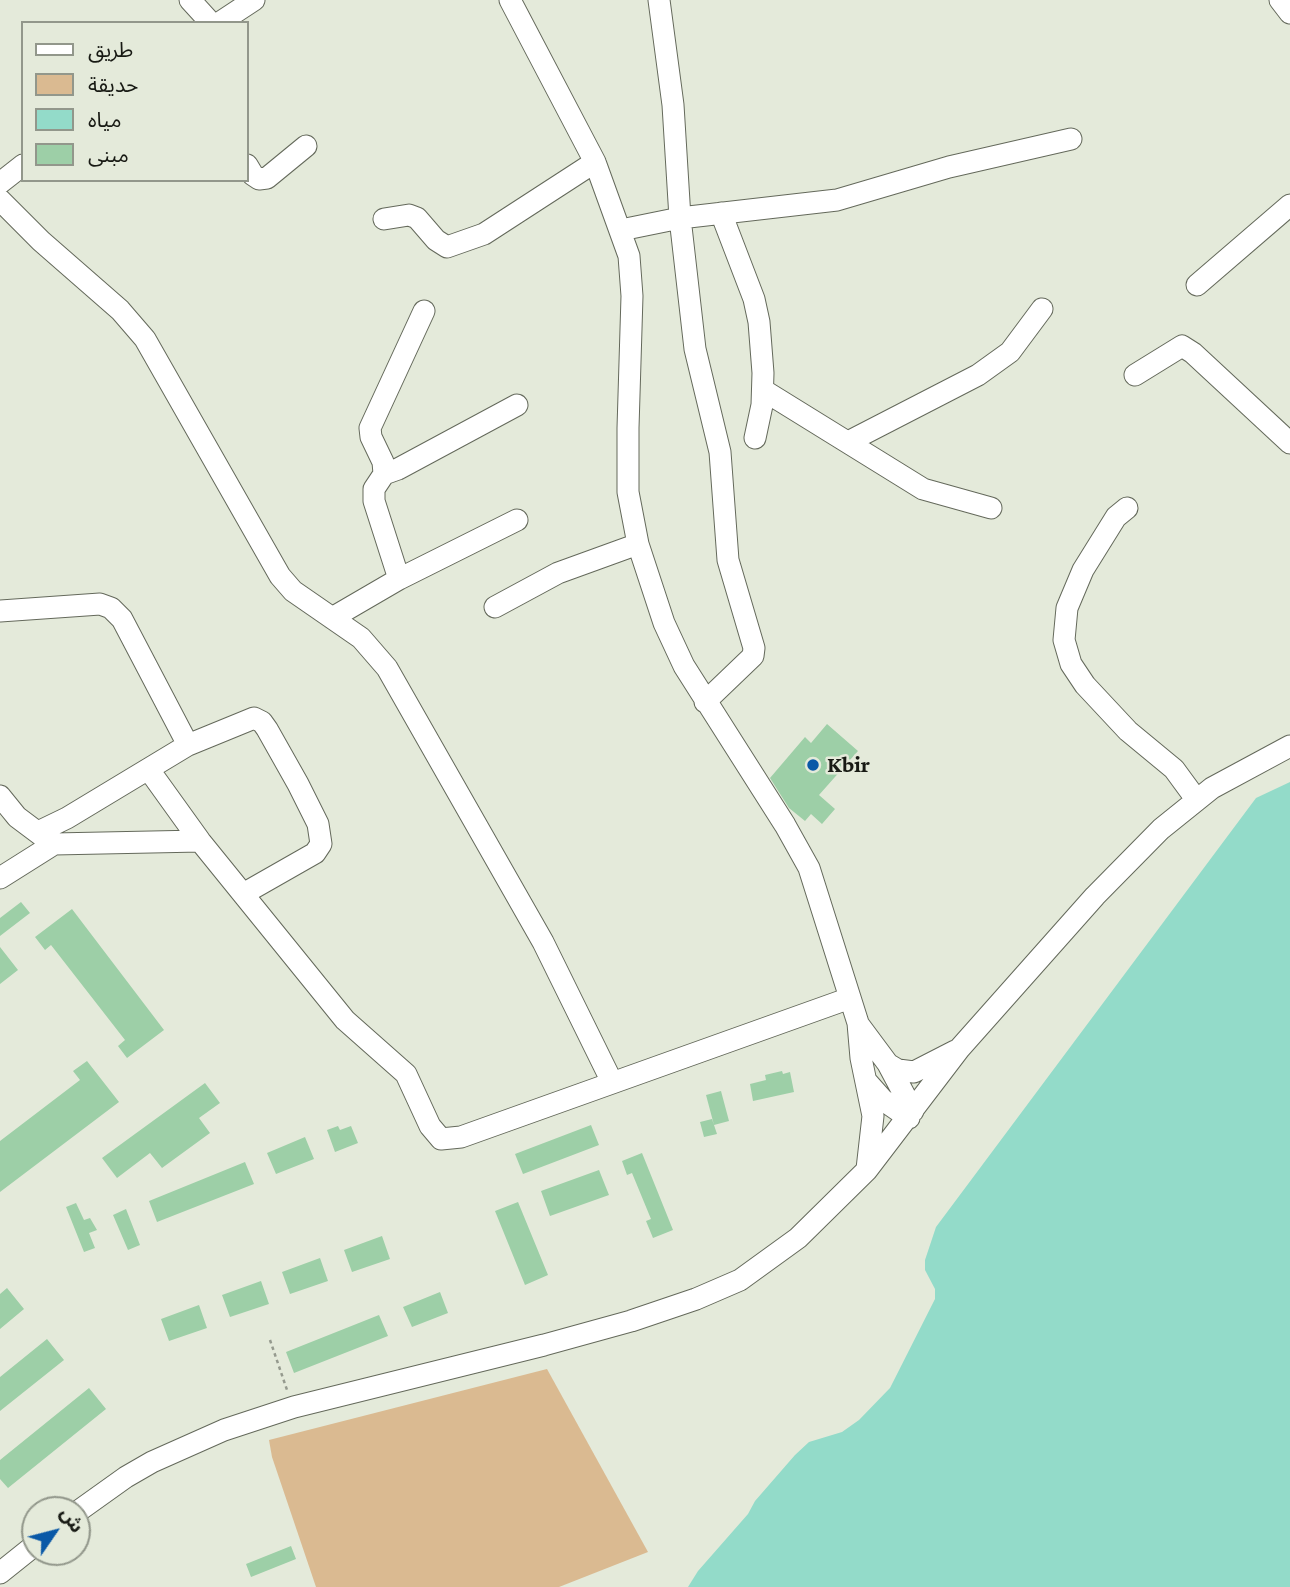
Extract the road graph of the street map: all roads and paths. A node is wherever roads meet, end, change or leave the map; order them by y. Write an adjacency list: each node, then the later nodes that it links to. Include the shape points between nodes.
1 (190, 0): 7 (street)
2 (254, 0): 8 (street)
3 (510, 0): 11 (street)
4 (659, 0): 18 (street, via 673,105)
5 (1280, 0): 6 (street)
6 (1290, 13)
7 (209, 21)
8 (222, 21)
9 (1071, 139): 17 (street, via 949,167 837,200)
10 (306, 146): 13 (street, via 267,178 259,179)
11 (595, 162): 19 (street, via 484,234 447,247 417,218); 20 (street)
12 (21, 167): 14 (street)
13 (248, 167)
14 (0, 183)
15 (0, 200): 38 (street, via 120,310 145,340 276,570 293,591)
16 (1290, 205): 21 (street)
17 (721, 213): 18 (street); 25 (street, via 754,299 762,350)
18 (680, 218): 20 (street); 39 (street, via 695,349 720,452 728,560 754,648 753,656)
19 (384, 219)
20 (621, 230): 34 (street, via 632,296 628,492)
21 (1196, 285)
22 (1042, 310): 28 (street, via 1010,352 978,375)
23 (424, 311): 30 (street, via 370,428)
24 (1135, 375): 29 (street, via 1182,346)
25 (762, 390): 27 (street); 28 (street)
26 (517, 405): 30 (street)
27 (755, 438)
28 (848, 442): 31 (street, via 923,489)
29 (1290, 443)
30 (384, 474): 35 (street, via 374,489 374,501)
31 (991, 508)
32 (1127, 508): 44 (street, via 1116,517 1083,570 1067,608 1064,640 1070,664 1085,685 1128,731 1174,769)
33 (517, 520): 35 (street)
34 (638, 544): 36 (street, via 558,573); 39 (street, via 664,623)
35 (398, 579): 38 (street)
36 (495, 607)
37 (0, 611): 40 (street, via 100,604 111,608 122,619)
38 (332, 618): 53 (street, via 361,638 387,668 543,942)
39 (705, 702): 49 (street, via 809,868)
40 (188, 745): 42 (street); 48 (street, via 250,718 258,719 285,759 318,824 320,849)
41 (1290, 746): 44 (street)
42 (149, 770): 45 (street); 46 (street)
43 (0, 796): 45 (street, via 17,817)
44 (1196, 799): 51 (street, via 1096,896)
45 (46, 838): 46 (street); 47 (street)
46 (200, 841): 48 (street)
47 (0, 878)
48 (243, 894): 53 (street, via 345,1020 406,1074 430,1126 441,1139 461,1137)
49 (850, 998): 50 (street); 53 (street)
50 (858, 1023): 52 (street); 54 (street)
51 (960, 1048): 52 (street, via 914,1072); 55 (street)
52 (888, 1064): 55 (street)
53 (612, 1082)
54 (867, 1082): 55 (street, via 883,1100); 56 (street, via 873,1116)
55 (911, 1114): 56 (street)
56 (867, 1170): 58 (street, via 781,1252 719,1290 544,1345)
57 (270, 1340): 58 (path)
58 (294, 1407): 59 (street, via 176,1449)
59 (91, 1502)
60 (21, 1556): 61 (street)
61 (0, 1573)

